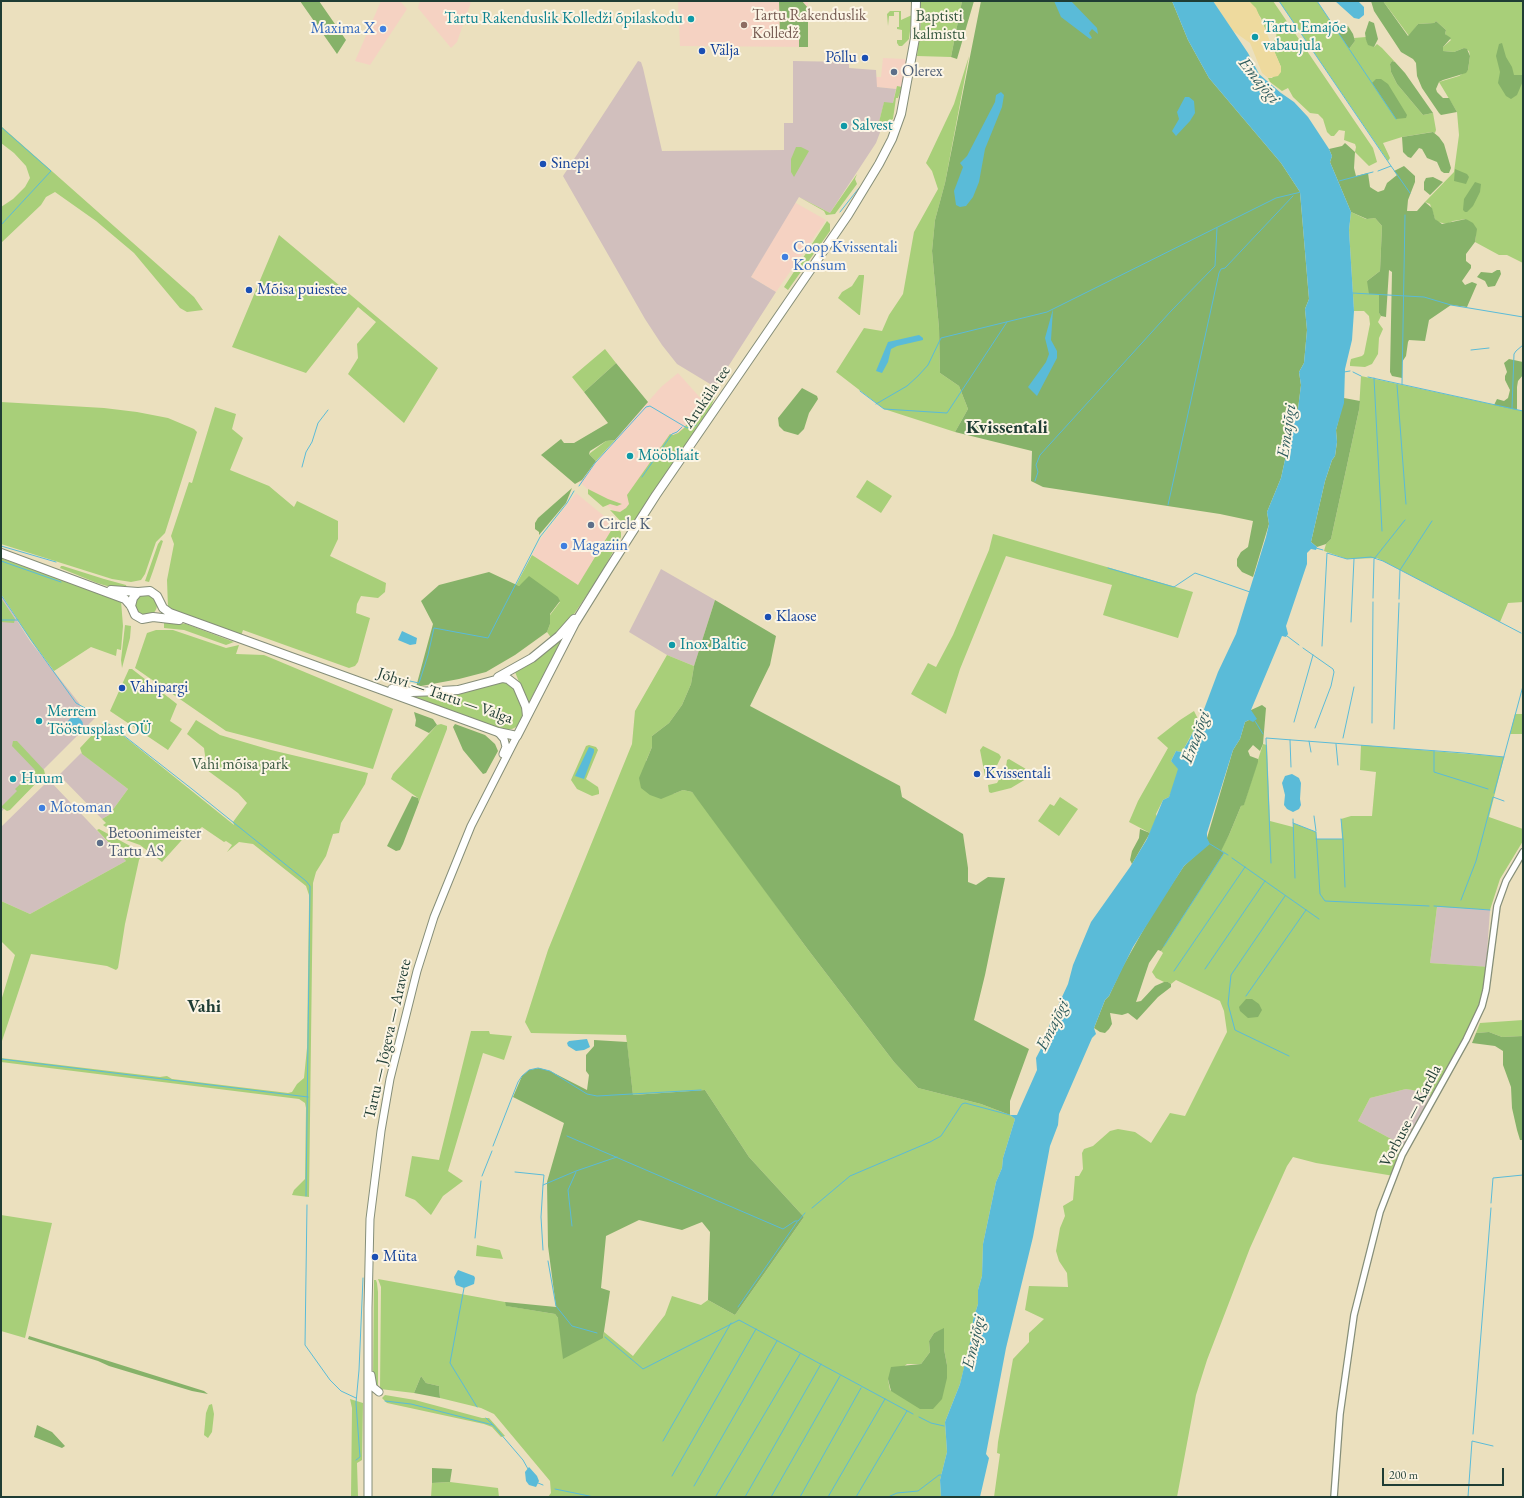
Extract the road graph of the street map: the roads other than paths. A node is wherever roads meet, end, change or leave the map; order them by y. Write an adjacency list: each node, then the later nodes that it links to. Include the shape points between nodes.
1 (916, 1): 2 (highway, Aruküla tee, via 912,54 897,126 879,164 848,215)
2 (624, 544): 5 (highway, Jõhvi — Tartu — Valga)
3 (1, 553): 4 (highway, Jõhvi — Tartu — Valga)
4 (86, 584): 6 (highway, Jõhvi — Tartu — Valga, via 108,590); 8 (highway, Jõhvi — Tartu — Valga, via 125,599)
5 (594, 591): 12 (highway, via 572,621 546,647 513,670); 13 (highway, Jõhvi — Tartu — Valga)
6 (138, 592): 7 (highway, Jõhvi — Tartu — Valga, via 145,590 154,593); 8 (highway)
7 (160, 604): 9 (highway, via 159,612); 10 (highway, Jõhvi — Tartu — Valga, via 170,612)
8 (131, 606): 9 (highway, Jõhvi — Tartu — Valga, via 138,617)
9 (153, 617): 10 (highway, Jõhvi — Tartu — Valga)
10 (201, 625): 11 (highway, Jõhvi — Tartu — Valga)
11 (359, 681): 12 (highway, via 412,692 447,691); 14 (highway, Jõhvi — Tartu — Valga)
12 (476, 686): 13 (highway, via 508,679 517,686)
13 (527, 716): 15 (highway, Jõhvi — Tartu — Valga)
14 (498, 732): 15 (highway, Jõhvi — Tartu — Valga); 16 (main road, via 506,747 490,780)
15 (517, 736): 16 (main road, Tartu — Jõgeva — Aravete)
16 (490, 788): 18 (main road, Tartu — Jõgeva — Aravete, via 468,832 434,917 402,1026 381,1131 370,1219)
17 (1523, 852): 23 (street, Vorbuse — Kardla, via 1506,881 1496,906 1489,972 1482,1006 1402,1155 1380,1212 1354,1315 1340,1414)
18 (369, 1255): 19 (main road, Tartu — Jõgeva — Aravete); 20 (main road, via 372,1286 371,1380 373,1387)
19 (367, 1392): 21 (main road, Tartu — Jõgeva — Aravete, via 364,1408); 22 (main road, Tartu — Jõgeva — Aravete)
20 (379, 1392)
21 (364, 1497)
22 (368, 1497)
23 (1334, 1497)

